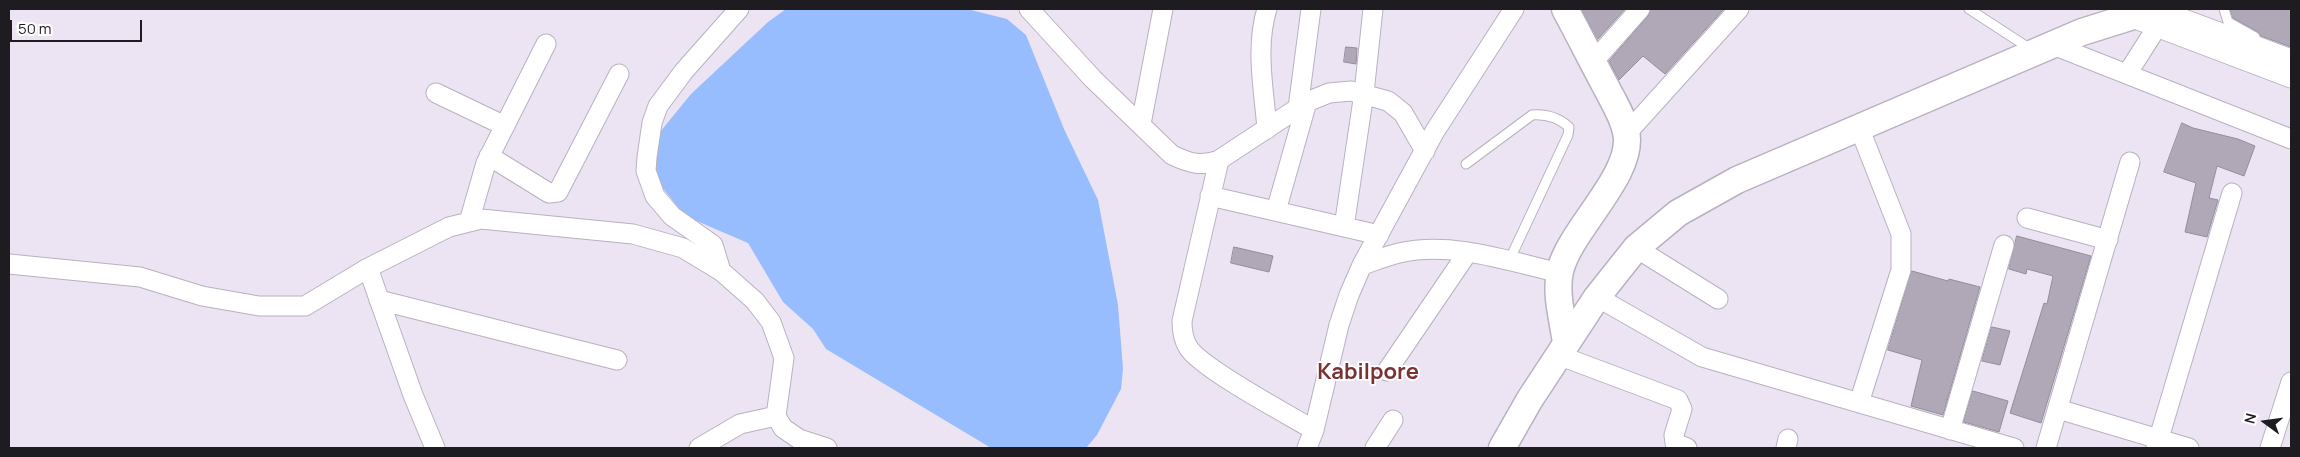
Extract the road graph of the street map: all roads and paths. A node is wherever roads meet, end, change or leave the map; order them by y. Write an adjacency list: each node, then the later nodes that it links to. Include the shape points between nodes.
1 (739, 9): 50 (street, via 658,106 652,123 646,171 655,196 672,216 712,246)
2 (1029, 9): 24 (street, via 1093,79)
3 (1163, 9): 24 (street)
4 (1267, 9): 27 (street, via 1261,56)
5 (1311, 9): 23 (street)
6 (1373, 9): 22 (street)
7 (1514, 9): 30 (street)
8 (1565, 9): 17 (street)
9 (1640, 9): 17 (street)
10 (1739, 9): 28 (street)
11 (1969, 9): 15 (lane)
12 (2224, 9): 16 (lane, via 2228,22)
13 (2145, 13): 15 (street, via 2082,32); 16 (street); 19 (street); 20 (street)
14 (546, 44): 25 (street)
15 (2044, 48): 19 (street); 26 (street)
16 (2291, 58)
17 (1593, 62): 28 (street)
18 (619, 74): 31 (street, via 558,192 549,193)
19 (2128, 74): 29 (street)
20 (2291, 78)
21 (436, 93): 25 (street)
22 (1364, 93): 23 (street, via 1329,93); 30 (street, via 1388,100 1402,113); 40 (street)
23 (1302, 105): 27 (street); 37 (street)
24 (1140, 124): 32 (street, via 1172,155 1188,163 1205,165)
25 (505, 126): 31 (street)
26 (1859, 127): 44 (street, via 1737,180 1678,213); 59 (street, via 1901,234 1902,251 1901,270)
27 (1267, 129): 32 (street)
28 (1627, 133): 51 (street, via 1624,157 1616,176 1565,254)
29 (2291, 138)
30 (1425, 151): 41 (street)
31 (489, 156): 39 (street)
32 (1219, 160): 36 (street)
33 (2130, 162): 42 (street)
34 (1466, 164): 46 (lane, via 1532,115 1542,114 1562,120 1569,127)
35 (2232, 193): 65 (street)
36 (1210, 196): 37 (street); 64 (street, via 1182,321 1182,334 1188,349)
37 (1276, 211): 40 (street)
38 (2027, 218): 42 (street)
39 (469, 222): 49 (street, via 448,227); 50 (street, via 480,219 513,221 633,234 682,248)
40 (1344, 227): 41 (street)
41 (1380, 235): 48 (street)
42 (2108, 240): 60 (street)
43 (2004, 245): 63 (street)
44 (1636, 248): 52 (street); 53 (street)
45 (1468, 252): 46 (street); 48 (street, via 1432,250 1400,253); 57 (street)
46 (1509, 261): 51 (street)
47 (9, 264): 49 (street, via 140,277 202,296 259,306 305,306)
48 (1362, 265): 64 (street, via 1339,325)
49 (368, 268): 54 (street)
50 (721, 270): 61 (street, via 755,301 771,322 779,341 784,358)
51 (1560, 273): 55 (street)
52 (1597, 297): 55 (street); 59 (street, via 1702,357)
53 (1718, 299)
54 (379, 300): 56 (street); 66 (street)
55 (1562, 349): 70 (street); 71 (street, via 1678,400 1682,409 1674,435 1675,443)
56 (617, 360)
57 (1387, 371)
58 (2291, 382): 75 (street)
59 (1859, 403): 63 (street)
60 (2058, 409): 65 (street); 73 (street)
61 (776, 416): 67 (street, via 740,424); 68 (street, via 783,428 799,439)
62 (1393, 420): 69 (street)
63 (1950, 430): 72 (street)
64 (1312, 443)
65 (2157, 443): 74 (street)
66 (435, 448)
67 (699, 448)
68 (827, 448)
69 (1375, 448)
70 (1502, 448)
71 (1687, 448)
72 (2014, 448)
73 (2046, 448)
74 (2189, 448)
75 (2270, 448)

